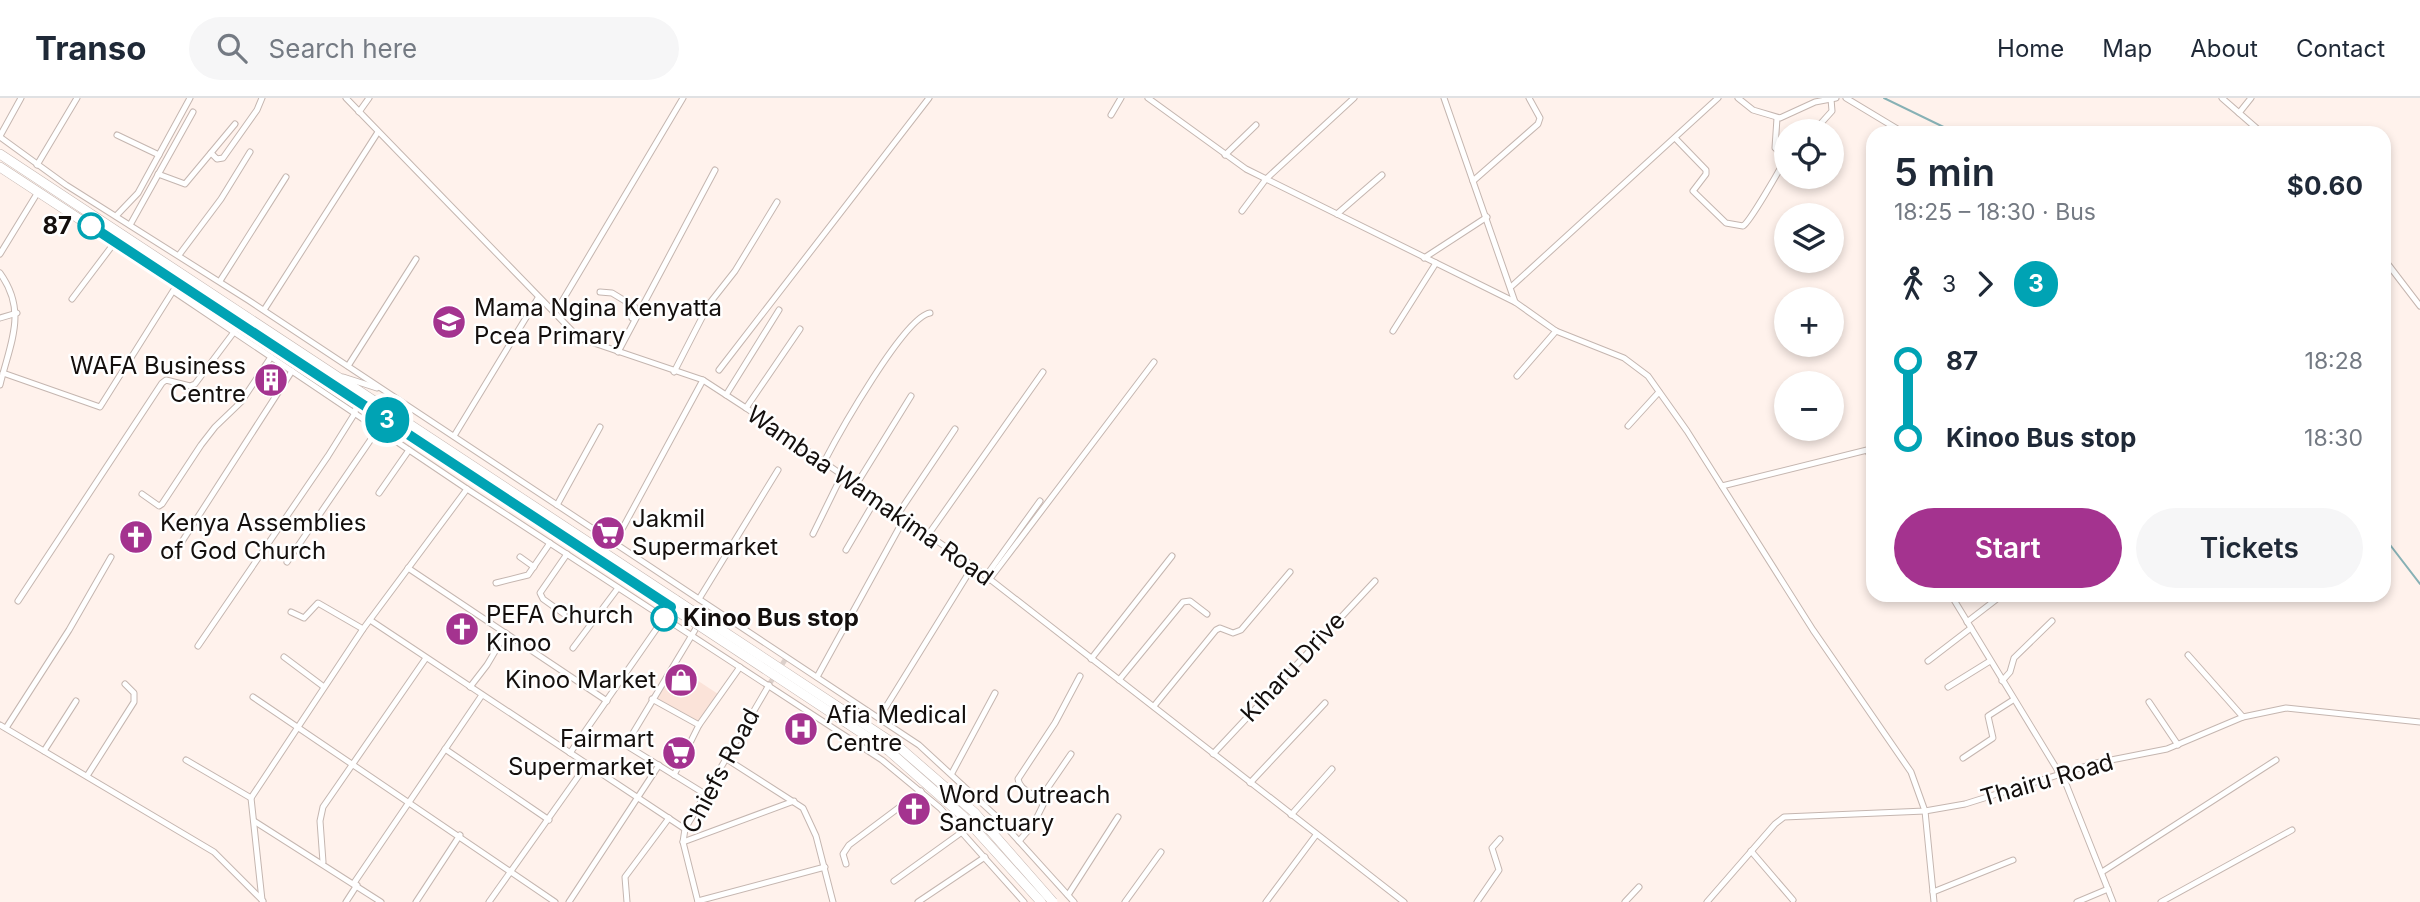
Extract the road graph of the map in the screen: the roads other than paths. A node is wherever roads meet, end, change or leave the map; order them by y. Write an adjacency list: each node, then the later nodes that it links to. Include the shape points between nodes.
1 (21, 98): 32 (street)
2 (77, 98): 40 (street)
3 (190, 98): 37 (street)
4 (262, 98): 35 (street, via 223,158)
5 (346, 98): 21 (street, Wambaa Wamakima Road)
6 (369, 98): 21 (street)
7 (683, 98): 77 (street)
8 (929, 98): 89 (street)
9 (1121, 98): 23 (street)
10 (1148, 98): 38 (street)
11 (1354, 98): 46 (street)
12 (1444, 98): 47 (street)
13 (1529, 98): 47 (street, via 1540,118 1538,124)
14 (1718, 98): 33 (street)
15 (1738, 98): 24 (street, via 1753,110)
16 (1834, 98): 24 (street); 25 (street)
17 (1846, 98): 28 (street)
18 (2222, 98): 22 (street)
19 (2251, 98): 22 (street)
20 (192, 111): 43 (street)
21 (359, 112): 30 (street, Wambaa Wamakima Road)
22 (2239, 113): 29 (street)
23 (1111, 115)
24 (1777, 118)
25 (1825, 119)
26 (235, 124): 35 (street)
27 (1256, 125): 38 (street)
28 (1892, 126)
29 (2254, 126)
30 (378, 132): 70 (street, Wambaa Wamakima Road); 74 (street)
31 (117, 135): 37 (street)
32 (0, 136): 40 (street)
33 (1676, 139): 48 (street, via 1706,170 1693,191 1733,226 1749,222 1760,197); 67 (street)
34 (250, 152): 60 (street)
35 (211, 153): 43 (street, via 185,184)
36 (0, 154): 52 (highway)
37 (159, 155): 55 (street, via 138,193)
38 (1225, 155): 46 (street)
39 (359, 156): 74 (street)
40 (37, 165): 50 (street)
41 (0, 167): 49 (highway)
42 (715, 170): 85 (street)
43 (158, 174): 57 (street)
44 (1382, 175): 54 (street)
45 (286, 177): 66 (street)
46 (1266, 179): 53 (street); 54 (street)
47 (1473, 181): 56 (street)
48 (1774, 181)
49 (38, 192): 58 (highway); 59 (street)
50 (81, 194): 52 (street); 55 (street)
51 (777, 202): 91 (street, via 709,304)
52 (75, 203): 94 (highway)
53 (1242, 211)
54 (1337, 214): 61 (street)
55 (116, 216): 57 (street)
56 (1487, 217): 61 (street); 67 (street)
57 (130, 225): 60 (street)
58 (115, 242): 68 (highway); 71 (street)
59 (0, 254)
60 (179, 255): 66 (street)
61 (1424, 258): 63 (street)
62 (416, 259): 88 (street)
63 (1436, 263): 72 (street); 81 (street)
64 (2391, 268): 73 (street)
65 (0, 274): 76 (street)
66 (220, 281): 74 (street)
67 (1512, 286): 72 (street)
68 (176, 287): 83 (street); 84 (highway); 93 (street, via 100,407)
69 (600, 292): 85 (street, via 612,293 635,307)
70 (538, 298): 77 (street, Wambaa Wamakima Road); 111 (street)
71 (72, 299)
72 (1515, 302): 82 (street)
73 (2420, 306)
74 (263, 309): 88 (street)
75 (779, 310): 101 (street)
76 (17, 313): 79 (street); 93 (street)
77 (555, 313): 85 (street, Wambaa Wamakima Road, via 579,338)
78 (930, 313): 116 (street, via 920,315 897,344)
79 (0, 318)
80 (800, 329): 105 (street)
81 (1393, 331)
82 (1556, 331): 95 (street); 99 (street, via 1638,366)
83 (234, 332): 84 (street); 150 (street, via 195,384 162,383)
84 (243, 332): 86 (street); 96 (highway)
85 (616, 352): 91 (street, Wambaa Wamakima Road)
86 (271, 357): 90 (street); 122 (street, via 241,402 208,436 162,504)
87 (1154, 362): 144 (street)
88 (348, 366): 100 (street)
89 (719, 370)
90 (292, 371): 104 (street); 133 (street)
91 (674, 372): 97 (street, Wambaa Wamakima Road)
92 (1043, 372): 129 (street)
93 (3, 373): 98 (street)
94 (338, 376): 100 (street); 147 (highway)
95 (1517, 376)
96 (324, 379): 103 (highway); 104 (street)
97 (702, 380): 101 (street, Wambaa Wamakima Road); 131 (street)
98 (0, 385)
99 (1659, 392): 107 (street); 120 (street)
100 (389, 393): 111 (street)
101 (726, 395): 105 (street, Wambaa Wamakima Road)
102 (911, 396): 119 (street)
103 (357, 400): 106 (street); 112 (highway)
104 (339, 403): 106 (street)
105 (746, 408): 116 (street, Wambaa Wamakima Road)
106 (355, 413): 109 (street); 167 (street)
107 (1628, 426)
108 (600, 427): 126 (street)
109 (378, 429): 113 (street); 138 (street)
110 (955, 429): 127 (street)
111 (454, 436): 126 (street)
112 (425, 445): 115 (street); 153 (highway)
113 (409, 450): 115 (street); 123 (street)
114 (1866, 450): 120 (street)
115 (418, 456): 121 (street)
116 (824, 462): 118 (street, Wambaa Wamakima Road)
117 (778, 470): 149 (street)
118 (842, 475): 119 (street, Wambaa Wamakima Road); 128 (street)
119 (856, 485): 124 (street, Wambaa Wamakima Road)
120 (1722, 486): 227 (street, via 1798,608 1905,763 1920,789)
121 (467, 489): 130 (street); 141 (street)
122 (142, 494)
123 (379, 494)
124 (876, 499): 127 (street, Wambaa Wamakima Road); 132 (street)
125 (1040, 501): 144 (street)
126 (557, 505): 131 (street)
127 (901, 516): 129 (street, Wambaa Wamakima Road); 177 (street)
128 (813, 534)
129 (928, 535): 139 (street, Wambaa Wamakima Road)
130 (550, 543): 134 (street); 140 (street)
131 (614, 544): 143 (street)
132 (846, 550)
133 (174, 554)
134 (567, 554): 148 (street); 155 (street, via 540,593)
135 (1172, 556): 172 (street)
136 (111, 557): 199 (street, via 69,630)
137 (520, 557): 140 (street)
138 (287, 562)
139 (972, 566): 144 (street, Wambaa Wamakima Road); 196 (street)
140 (534, 567): 146 (street, via 524,578)
141 (408, 568): 158 (street); 164 (street)
142 (1290, 572): 194 (street, via 1241,630 1216,630)
143 (663, 576): 147 (street); 149 (street)
144 (988, 578): 172 (street, Wambaa Wamakima Road)
145 (1375, 581): 206 (street, Kiharu Drive)
146 (496, 583)
147 (656, 586): 153 (highway)
148 (618, 588): 157 (street); 168 (street)
149 (699, 599): 162 (street)
150 (18, 601)
151 (1955, 602): 161 (street)
152 (1994, 602): 161 (street)
153 (674, 603): 160 (highway, bridge); 166 (highway, bridge)
154 (291, 612): 163 (street, via 303,618 318,603)
155 (564, 614)
156 (1207, 614): 178 (street, via 1190,600 1183,601)
157 (664, 618): 165 (street); 191 (street)
158 (370, 620): 163 (street); 171 (street)
159 (2052, 621): 179 (street, via 2014,658)
160 (698, 624): 165 (street); 269 (highway, bridge, via 879,744 929,783)
161 (1969, 625): 173 (street); 174 (street)
162 (742, 627): 166 (street); 177 (street)
163 (363, 629): 182 (street)
164 (506, 633): 183 (street); 191 (street)
165 (691, 635): 175 (street); 188 (street)
166 (735, 637): 270 (highway, bridge, via 899,747 934,776 975,813)
167 (198, 646)
168 (573, 648)
169 (2188, 655): 195 (street)
170 (284, 657): 182 (street)
171 (426, 658): 183 (street); 211 (street)
172 (1091, 659): 178 (street, Wambaa Wamakima Road)
173 (1928, 661)
174 (1990, 662): 179 (street); 184 (street)
175 (740, 667): 181 (street); 198 (street)
176 (1080, 676): 224 (street, via 1018,779 1020,786)
177 (817, 677): 196 (street)
178 (1119, 680): 194 (street, Wambaa Wamakima Road)
179 (2002, 681): 189 (street)
180 (125, 684): 218 (street, via 134,693 134,702)
181 (769, 684): 207 (street, Chiefs Road); 220 (street)
182 (324, 687): 200 (street)
183 (470, 687): 186 (street)
184 (1948, 687)
185 (995, 693): 215 (street)
186 (482, 695): 202 (street); 204 (street)
187 (253, 697): 200 (street)
188 (652, 699): 198 (street); 213 (street, via 627,743)
189 (2013, 700): 208 (street, via 1989,716 1991,740); 216 (street)
190 (76, 701): 203 (street)
191 (607, 701): 204 (street)
192 (2149, 702): 201 (street)
193 (1325, 703): 219 (street)
194 (1154, 706): 206 (street, Wambaa Wamakima Road)
195 (2243, 717): 197 (street, Thairu Road, via 2294,707); 201 (street, Thairu Road)
196 (879, 718): 215 (street)
197 (2418, 722)
198 (699, 725): 217 (street)
199 (3, 726): 203 (street)
200 (298, 726): 211 (street); 222 (street)
201 (2178, 745): 216 (street, Thairu Road)
202 (445, 749): 225 (street); 231 (street)
203 (44, 751): 218 (street)
204 (570, 754): 212 (street)
205 (1071, 754): 224 (street)
206 (1213, 754): 219 (street, Wambaa Wamakima Road)
207 (725, 758): 221 (street, Chiefs Road); 226 (street)
208 (1963, 758)
209 (186, 760): 222 (street)
210 (2276, 760): 249 (street)
211 (352, 761): 225 (street); 245 (street, via 320,814)
212 (587, 764): 223 (street); 231 (street)
213 (659, 765): 217 (street); 223 (street)
214 (1332, 768): 228 (street)
215 (952, 773): 239 (street)
216 (2060, 774): 227 (street, Thairu Road, via 1991,797); 249 (street)
217 (674, 775): 221 (street)
218 (88, 776): 257 (street, via 214,852)
219 (1250, 783): 228 (street, Wambaa Wamakima Road)
220 (921, 792): 235 (street); 246 (street, via 849,845 843,854)
221 (705, 794): 233 (street, Chiefs Road)
222 (251, 798): 232 (street)
223 (638, 799): 230 (street); 263 (street)
224 (1040, 799): 239 (street, via 1042,810)
225 (410, 801): 236 (street); 251 (street)
226 (794, 801): 240 (street); 247 (street, via 810,819)
227 (1925, 811): 241 (street, Thairu Road, via 1784,817); 254 (street)
228 (1292, 815): 237 (street, Wambaa Wamakima Road)
229 (1118, 817): 255 (street)
230 (668, 818): 233 (street); 264 (street, via 625,877)
231 (549, 820): 248 (street)
232 (254, 821): 245 (street); 257 (street)
233 (685, 829): 240 (street, Chiefs Road)
234 (2292, 830): 281 (street)
235 (962, 832): 243 (street); 250 (street)
236 (460, 835): 248 (street); 260 (street)
237 (1316, 835): 273 (street); 274 (street, Wambaa Wamakima Road)
238 (1500, 839): 275 (street, via 1492,848 1499,870)
239 (1019, 841): 255 (street)
240 (683, 842): 265 (street, Chiefs Road)
241 (1751, 851): 256 (street); 277 (street, Thairu Road)
242 (1161, 852): 272 (street)
243 (985, 857): 267 (street); 268 (street)
244 (2013, 860): 254 (street)
245 (323, 862): 251 (street)
246 (846, 864)
247 (825, 867): 265 (street); 266 (street)
248 (511, 871): 261 (street); 262 (street)
249 (2102, 872): 253 (street)
250 (894, 881)
251 (355, 884): 258 (street); 259 (street)
252 (1639, 887): 276 (street)
253 (2108, 889): 279 (street); 280 (street)
254 (1933, 891): 278 (street)
255 (1068, 895): 271 (street)
256 (1793, 900)
257 (263, 901)
258 (346, 902)
259 (381, 902)
260 (416, 902)
261 (489, 902)
262 (555, 902)
263 (569, 902)
264 (627, 902)
265 (698, 902)
266 (833, 902)
267 (918, 902)
268 (1024, 902)
269 (1041, 902)
270 (1053, 902)
271 (1074, 902)
272 (1125, 902)
273 (1266, 902)
274 (1404, 902)
275 (1477, 902)
276 (1625, 902)
277 (1707, 902)
278 (1934, 902)
279 (2077, 902)
280 (2113, 902)
281 (2161, 902)

